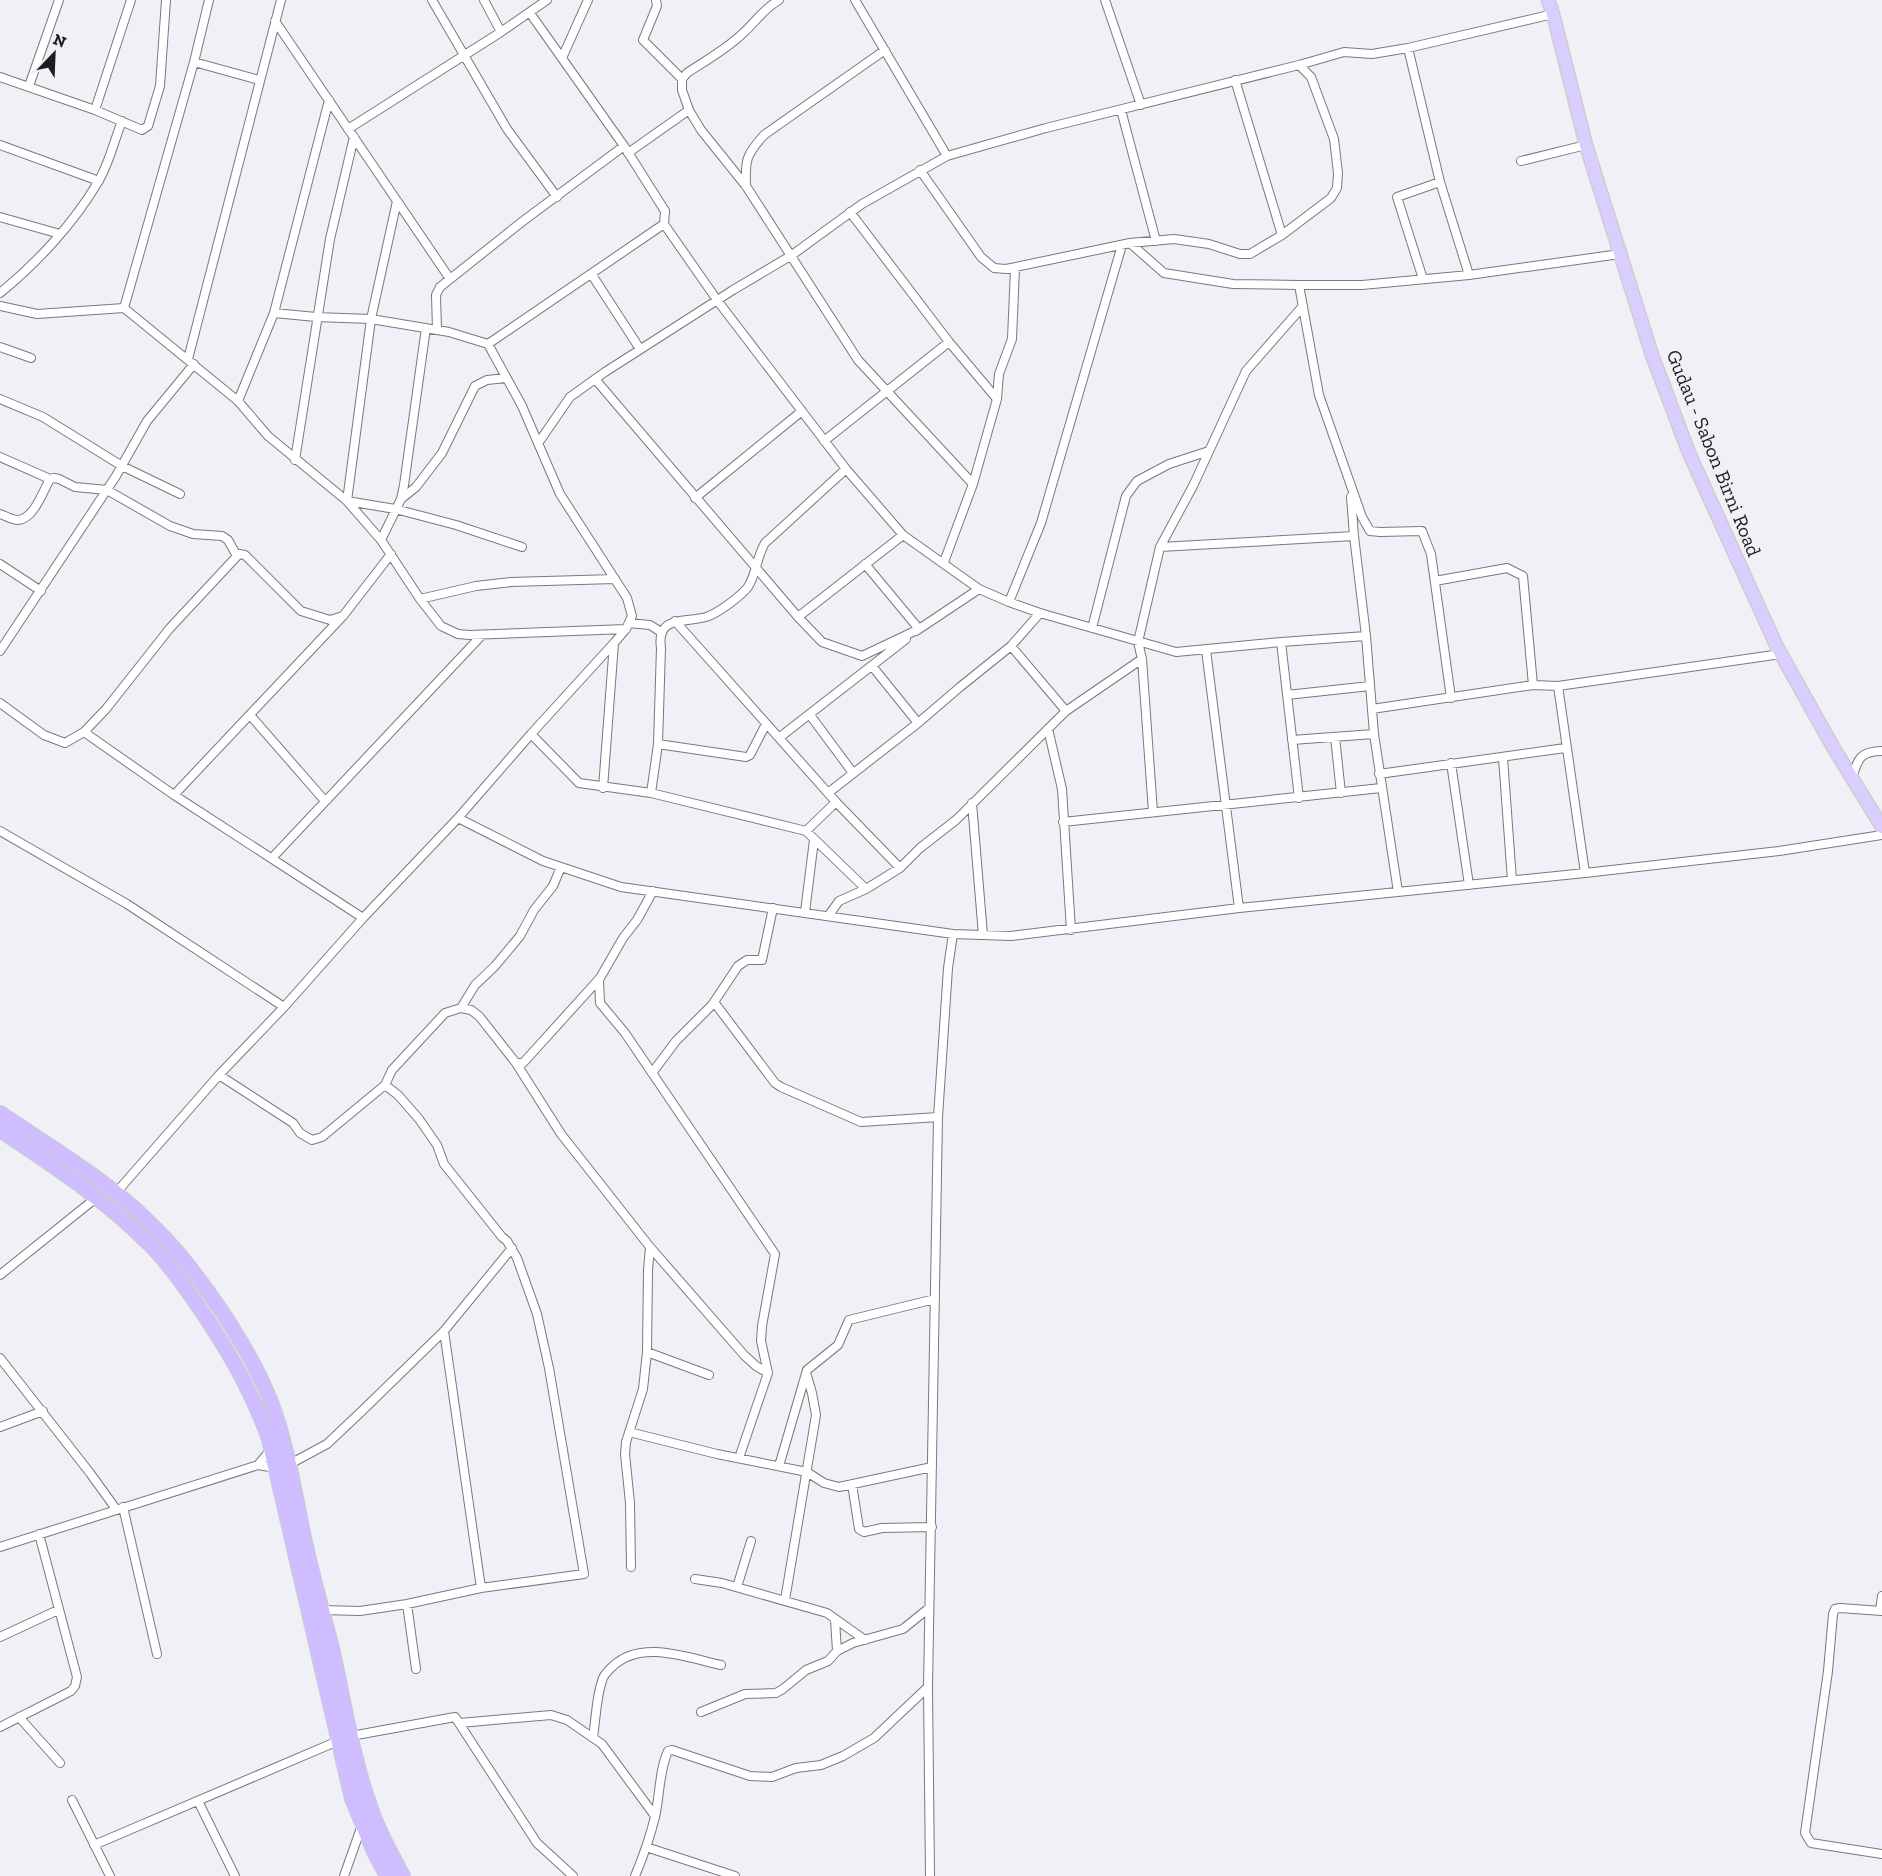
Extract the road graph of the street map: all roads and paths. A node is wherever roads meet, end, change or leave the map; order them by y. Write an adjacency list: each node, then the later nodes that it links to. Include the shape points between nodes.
1 (59, 0): 29 (street)
2 (131, 0): 32 (street)
3 (166, 0): 35 (street, via 160,86 148,126 142,130)
4 (209, 0): 23 (street)
5 (281, 0): 17 (street)
6 (432, 0): 21 (street)
7 (484, 0): 18 (street)
8 (547, 0): 15 (street)
9 (588, 0): 22 (street)
10 (656, 0): 26 (street, via 643,40)
11 (779, 0): 26 (street, via 731,44)
12 (855, 0): 20 (street)
13 (1105, 0): 31 (street)
14 (1548, 0): 16 (main road, Gudau - Sabon Birni Road)
15 (530, 13): 18 (street); 22 (street)
16 (1553, 14): 19 (street); 39 (main road, Gudau - Sabon Birni Road)
17 (275, 21): 27 (street); 30 (street)
18 (501, 32): 21 (street)
19 (1408, 48): 24 (street, via 1372,54 1344,52); 45 (street)
20 (885, 50): 41 (street); 46 (street, via 764,135 750,151)
21 (464, 54): 36 (street); 47 (street, via 507,129)
22 (562, 58): 40 (street)
23 (194, 62): 27 (street); 68 (street)
24 (1299, 65): 28 (street); 53 (street, via 1311,77 1334,139 1338,173 1331,198)
25 (0, 77): 29 (street)
26 (682, 79): 34 (street)
27 (259, 80): 79 (street)
28 (1235, 80): 31 (street); 53 (street)
29 (28, 86): 32 (street)
30 (329, 100): 36 (street); 69 (street)
31 (1141, 105): 33 (street)
32 (95, 110): 35 (street)
33 (1121, 110): 41 (street); 54 (street)
34 (689, 111): 40 (street); 46 (street)
35 (122, 121): 44 (street)
36 (348, 129): 37 (street)
37 (354, 137): 48 (street); 70 (street)
38 (0, 145): 44 (street)
39 (1586, 145): 42 (street); 56 (main road, Gudau - Sabon Birni Road)
40 (626, 150): 47 (street); 51 (street, via 665,211)
41 (947, 156): 43 (street)
42 (1521, 162)
43 (920, 170): 49 (street); 58 (street, via 981,257 994,268)
44 (99, 181): 52 (street)
45 (1440, 182): 60 (street); 62 (street, via 1397,197)
46 (746, 186): 57 (street)
47 (557, 197): 61 (street)
48 (397, 201): 61 (street); 71 (street)
49 (850, 212): 57 (street); 74 (street)
50 (0, 217): 52 (street)
51 (664, 224): 59 (street); 65 (street)
52 (60, 234): 64 (street)
53 (1282, 235): 54 (street, via 1250,254 1174,239)
54 (1156, 241): 55 (street)
55 (1126, 244): 58 (street); 63 (street, via 1164,273 1233,284); 120 (street, via 1041,523)
56 (1620, 254): 60 (street); 137 (main road, Gudau - Sabon Birni Road, via 1689,453)
57 (792, 255): 65 (street); 82 (street, via 858,360)
58 (1015, 268): 84 (street, via 1012,339 999,374)
59 (592, 275): 75 (street); 77 (street)
60 (1469, 275): 62 (street)
61 (450, 279): 73 (street, via 436,295)
62 (1423, 279): 63 (street, via 1362,285)
63 (1299, 285): 67 (street)
64 (0, 293)
65 (717, 300): 77 (street); 86 (street)
66 (0, 306): 68 (street, via 37,314)
67 (1303, 306): 89 (street, via 1246,371); 96 (street, via 1320,395)
68 (124, 308): 79 (street)
69 (274, 312): 70 (street); 85 (street)
70 (316, 317): 71 (street); 91 (street)
71 (371, 319): 72 (street); 101 (street)
72 (426, 328): 73 (street); 100 (street)
73 (437, 329): 75 (street)
74 (949, 342): 82 (street); 84 (street)
75 (488, 344): 80 (street)
76 (0, 347): 78 (street)
77 (640, 349): 81 (street)
78 (31, 358)
79 (191, 362): 85 (street); 92 (street, via 147,421)
80 (506, 378): 88 (street); 100 (street, via 475,386 442,453 417,487)
81 (595, 379): 88 (street, via 570,397); 99 (street)
82 (886, 391): 87 (street); 95 (street)
83 (0, 399): 92 (street, via 55,424)
84 (996, 399): 95 (street)
85 (238, 401): 91 (street)
86 (802, 411): 87 (street); 99 (street)
87 (824, 441): 93 (street)
88 (539, 442): 115 (street, via 560,494)
89 (1209, 451): 108 (street); 126 (street, via 1169,464 1137,481 1126,496)
90 (0, 457): 94 (street)
91 (295, 460): 101 (street)
92 (122, 466): 97 (street); 98 (street)
93 (846, 469): 104 (street); 114 (street, via 765,543)
94 (50, 479): 97 (street, via 75,487); 103 (street, via 25,518 16,520)
95 (973, 484): 111 (street)
96 (1350, 486): 105 (street); 116 (street, via 1370,531 1422,531)
97 (108, 490): 110 (street, via 170,526 193,534 222,536); 118 (street)
98 (180, 494)
99 (695, 498): 114 (street)
100 (400, 499): 102 (street)
101 (347, 501): 102 (street); 106 (street)
102 (395, 509): 106 (street); 107 (street)
103 (0, 514)
104 (903, 535): 111 (street); 113 (street)
105 (1353, 536): 108 (street); 130 (street)
106 (381, 540): 109 (street)
107 (522, 547)
108 (1160, 547): 131 (street)
109 (391, 554): 119 (street); 122 (street)
110 (237, 556): 122 (street, via 245,555 301,611 330,620); 153 (street, via 170,628)
111 (944, 562): 117 (street)
112 (0, 564): 118 (street)
113 (865, 564): 123 (street); 127 (street)
114 (754, 568): 123 (street); 124 (street, via 748,586 717,612)
115 (615, 579): 119 (street, via 511,582); 125 (street, via 632,616)
116 (1435, 581): 140 (street, via 1507,568 1523,576); 144 (street)
117 (980, 589): 120 (street); 127 (street)
118 (41, 591): 136 (street)
119 (420, 600): 129 (street, via 441,626 458,634)
120 (1009, 602): 121 (street)
121 (1040, 613): 126 (street); 134 (street)
122 (343, 616): 148 (street)
123 (798, 617): 127 (street, via 822,642 862,656)
124 (675, 621): 128 (street); 151 (street)
125 (628, 626): 128 (street, via 650,625); 129 (street); 133 (street)
126 (1092, 628): 131 (street)
127 (919, 629): 139 (street)
128 (661, 632): 159 (street)
129 (482, 635): 174 (street)
130 (1366, 636): 132 (street); 141 (street)
131 (1138, 642): 135 (street, via 1176,652); 138 (street)
132 (1281, 642): 135 (street); 143 (street)
133 (614, 643): 154 (street); 167 (street)
134 (1011, 646): 147 (street); 150 (street)
135 (1206, 650): 177 (street)
136 (0, 651)
137 (1781, 654): 142 (street); 166 (main road, Gudau - Sabon Birni Road)
138 (1142, 659): 147 (street); 178 (street)
139 (872, 666): 149 (street); 150 (street)
140 (1533, 685): 142 (street); 144 (street)
141 (1370, 686): 143 (street); 146 (street)
142 (1558, 686): 160 (street)
143 (1287, 695): 158 (street)
144 (1451, 698): 146 (street)
145 (0, 703): 153 (street, via 44,735 65,743)
146 (1372, 709): 155 (street)
147 (1066, 711): 152 (street)
148 (250, 715): 172 (street); 174 (street)
149 (810, 715): 156 (street); 164 (street)
150 (918, 723): 164 (street)
151 (766, 724): 156 (street); 159 (street, via 746,757)
152 (1048, 729): 176 (street); 180 (street, via 1062,789)
153 (84, 732): 172 (street)
154 (531, 734): 167 (street, via 579,783); 179 (street)
155 (1374, 734): 157 (street); 165 (street)
156 (780, 737): 169 (street)
157 (1335, 737): 158 (street); 170 (street)
158 (1292, 740): 173 (street)
159 (658, 744): 171 (street)
160 (1565, 748): 162 (street); 189 (street)
161 (1882, 751): 166 (street, via 1870,751 1861,757)
162 (1503, 758): 163 (street); 190 (street)
163 (1451, 763): 165 (street); 191 (street)
164 (853, 773): 169 (street)
165 (1379, 774): 168 (street)
166 (1851, 780): 181 (main road, Gudau - Sabon Birni Road)
167 (603, 788): 171 (street)
168 (1381, 788): 170 (street); 194 (street)
169 (828, 793): 175 (street)
170 (1341, 793): 173 (street)
171 (651, 794): 183 (street)
172 (174, 795): 186 (street)
173 (1299, 798): 177 (street)
174 (325, 801): 186 (street)
175 (836, 802): 183 (street); 188 (street)
176 (972, 803): 188 (street); 202 (street)
177 (1225, 803): 178 (street); 196 (street)
178 (1153, 812): 180 (street)
179 (458, 818): 187 (street); 199 (street)
180 (1063, 822): 200 (street)
181 (1882, 827)
182 (0, 831): 205 (street, via 136,909)
183 (806, 831): 185 (street)
184 (1882, 835): 189 (street)
185 (814, 840): 192 (street); 197 (street)
186 (272, 858): 199 (street)
187 (561, 867): 193 (street, via 621,887); 206 (street, via 520,936 475,985)
188 (900, 868): 192 (street)
189 (1585, 873): 190 (street)
190 (1512, 880): 191 (street)
191 (1469, 885): 194 (street)
192 (866, 889): 198 (street, via 839,901)
193 (653, 891): 195 (street); 203 (street)
194 (1398, 892): 196 (street)
195 (773, 908): 197 (street); 204 (street, via 762,960 747,960 738,966)
196 (1239, 909): 200 (street)
197 (805, 912): 198 (street)
198 (829, 915): 201 (street)
199 (363, 918): 205 (street)
200 (1071, 930): 202 (street)
201 (953, 934): 202 (street); 212 (street)
202 (983, 935)
203 (600, 978): 207 (street, via 523,1063); 208 (street, via 600,1004)
204 (714, 1002): 208 (street); 212 (street, via 781,1087 861,1122)
205 (284, 1007): 209 (street)
206 (461, 1008): 207 (street, via 479,1016); 210 (street, via 445,1013 392,1070)
207 (516, 1062): 216 (street, via 561,1134)
208 (652, 1073): 223 (street, via 775,1254 762,1326)
209 (219, 1075): 210 (street, via 293,1123 312,1140 322,1137); 214 (street)
210 (385, 1085): 217 (street, via 419,1119 437,1145 444,1164)
211 (0, 1113): 214 (highway)
212 (938, 1117): 219 (street)
213 (0, 1130): 215 (highway)
214 (115, 1194): 231 (highway, via 171,1245 228,1323 262,1382)
215 (96, 1198): 218 (street); 232 (highway, via 146,1240 207,1320 246,1383)
216 (650, 1247): 221 (street); 224 (street)
217 (512, 1248): 220 (street); 249 (street, via 537,1314 549,1368 584,1574)
218 (0, 1275)
219 (935, 1299): 227 (street, via 849,1320 838,1345 807,1370); 237 (street)
220 (444, 1331): 235 (street, via 327,1444); 249 (street)
221 (647, 1352): 226 (street); 230 (street, via 643,1389)
222 (0, 1358): 228 (street)
223 (764, 1358): 224 (street); 225 (street)
224 (756, 1366): 225 (street)
225 (768, 1373): 233 (street)
226 (709, 1375)
227 (807, 1376): 236 (street); 239 (street, via 816,1414)
228 (43, 1411): 229 (street); 241 (street)
229 (0, 1427)
230 (630, 1432): 233 (street); 246 (street, via 626,1454)
231 (285, 1445): 232 (street); 235 (highway)
232 (271, 1449): 234 (street); 238 (highway)
233 (739, 1458): 236 (street)
234 (258, 1465): 238 (street); 241 (street)
235 (290, 1465): 238 (street); 255 (highway)
236 (779, 1466): 239 (street)
237 (932, 1467): 240 (street); 242 (street)
238 (275, 1469): 270 (highway, via 327,1693)
239 (807, 1472): 240 (street, via 834,1486); 251 (street)
240 (852, 1485): 242 (street, via 859,1529 864,1532)
241 (120, 1508): 243 (street); 261 (street)
242 (932, 1527): 253 (street)
243 (39, 1534): 245 (street); 254 (street)
244 (752, 1542): 248 (street)
245 (0, 1546)
246 (630, 1567)
247 (695, 1579): 248 (street)
248 (736, 1587): 251 (street)
249 (481, 1588): 252 (street)
250 (1882, 1596): 256 (street)
251 (785, 1600): 257 (street, via 827,1613)
252 (407, 1604): 255 (street, via 360,1611); 263 (street)
253 (930, 1608): 259 (street, via 903,1629); 264 (street)
254 (58, 1610): 258 (street); 266 (street, via 77,1677 75,1686)
255 (322, 1610): 270 (highway, via 341,1690)
256 (1881, 1611): 278 (street, via 1840,1608 1833,1614 1805,1833 1811,1843)
257 (835, 1620): 259 (street); 260 (street)
258 (0, 1637)
259 (866, 1640): 260 (street)
260 (837, 1652): 265 (street, via 776,1693 745,1694)
261 (157, 1654)
262 (722, 1665): 269 (street, via 650,1651 616,1663 602,1680)
263 (416, 1669)
264 (928, 1687): 274 (street, via 874,1738 821,1765 796,1768 772,1777 750,1776 668,1751); 287 (street)
265 (701, 1712)
266 (20, 1717): 268 (street); 271 (street)
267 (460, 1723): 269 (street, via 551,1714); 270 (street, via 452,1716); 284 (street, via 537,1843)
268 (0, 1728)
269 (593, 1737): 274 (street)
270 (344, 1738): 273 (street); 275 (highway, via 350,1791); 283 (highway, via 370,1808)
271 (60, 1763)
272 (72, 1800): 276 (street)
273 (198, 1801): 276 (street); 280 (street)
274 (655, 1816): 277 (street)
275 (362, 1825): 281 (street); 282 (highway)
276 (94, 1845): 279 (street)
277 (646, 1847): 285 (street); 286 (street)
278 (1882, 1854)
279 (110, 1876)
280 (235, 1876)
281 (344, 1876)
282 (387, 1876)
283 (403, 1876)
284 (573, 1876)
285 (635, 1876)
286 (735, 1876)
287 (930, 1876)

